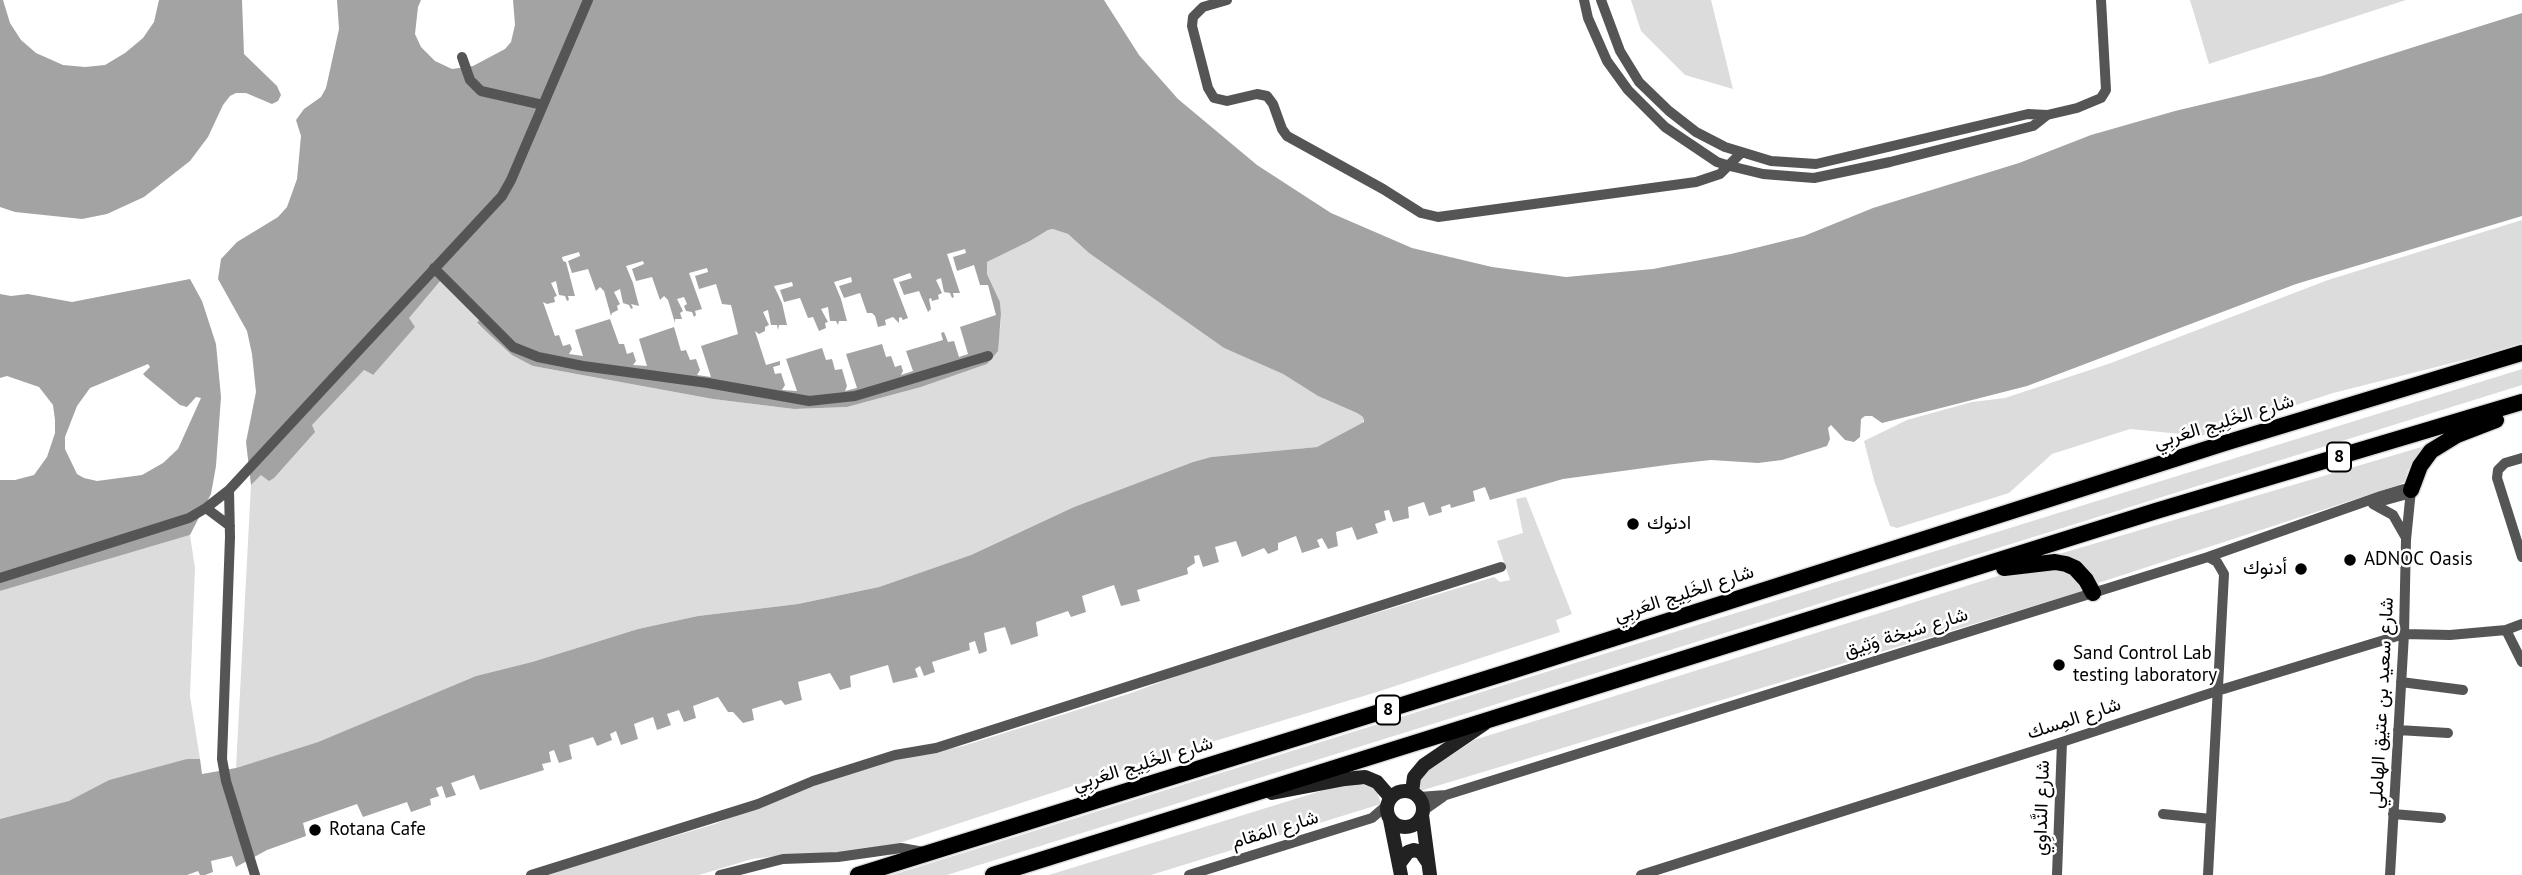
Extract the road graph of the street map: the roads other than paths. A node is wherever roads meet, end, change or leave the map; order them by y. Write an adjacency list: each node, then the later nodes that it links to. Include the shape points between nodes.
1 (588, 0): 7 (street)
2 (1227, 0): 10 (street, via 1203,7 1193,17 1214,99 1267,96 1287,136 1421,213 1438,217 1696,183)
3 (1584, 0): 10 (street, via 1607,61 1628,90 1665,127)
4 (1601, 0): 9 (street, via 1620,51 1639,82 1696,132)
5 (2102, 0): 8 (street, via 2106,90 2101,98)
6 (462, 59): 7 (street, via 470,80 481,91)
7 (543, 105): 11 (street, via 502,196)
8 (2048, 116): 9 (street, via 2028,114 1816,164); 10 (street, via 2033,126 1814,178)
9 (1741, 153): 10 (street)
10 (1730, 166)
11 (434, 268): 13 (street, via 513,347 583,366 810,401 844,399); 17 (street)
12 (2522, 354): 47 (highway, شارع الخَلِيج العَربِي / 8, via 2238,439)
13 (988, 356)
14 (2522, 402): 26 (highway, 8)
15 (2522, 410): 18 (highway, via 2442,442 2424,460)
16 (2522, 457): 23 (street, via 2505,463 2497,478)
17 (229, 490): 20 (street); 21 (street)
18 (2411, 490): 19 (street, شارع سَبخة وَثِيق); 22 (street, شارع سعيد بن عتيق الهاملي)
19 (2371, 501): 22 (street, via 2393,515); 24 (street, شارع سَبخة وَثِيق)
20 (206, 508): 21 (street); 27 (street, via 189,518)
21 (230, 526): 50 (street, via 222,759)
22 (2406, 540): 31 (street, شارع سعيد بن عتيق الهاملي)
23 (2522, 556)
24 (2208, 557): 28 (street, شارع سَبخة وَثِيق); 35 (street, via 2224,574)
25 (1502, 567): 51 (street, via 936,748 888,757 758,804)
26 (1960, 574): 28 (highway, via 2055,562 2075,568); 36 (highway, 8)
27 (0, 578)
28 (2093, 593): 41 (street, شارع سَبخة وَثِيق)
29 (2522, 624): 30 (street, شارع المِسك)
30 (2506, 631): 31 (street, شارع المِسك); 32 (street)
31 (2404, 634): 33 (street, شارع سعيد بن عتيق الهاملي); 35 (street, شارع المِسك)
32 (2522, 662)
33 (2401, 682): 34 (street); 37 (street, شارع سعيد بن عتيق الهاملي)
34 (2463, 690)
35 (2217, 691): 39 (street, شارع المِسك); 46 (street)
36 (1489, 721): 40 (highway, 8); 41 (main road, via 1423,765 1414,777)
37 (2398, 730): 38 (street); 44 (street, شارع سعيد بن عتيق الهاملي)
38 (2448, 733)
39 (2062, 742): 56 (street, شارع المِسك); 57 (street, شارع النَّداوِي)
40 (1259, 792): 42 (main road, via 1279,793 1365,777 1377,782); 54 (highway, 8)
41 (1419, 804): 42 (main road, via 1404,790); 42 (main road, via 1416,823 1407,827 1398,826); 48 (main road)
42 (1389, 810): 49 (main road); 55 (street, شارع المَقام)
43 (2163, 814): 46 (street)
44 (2393, 814): 45 (street); 59 (street, شارع سعيد بن عتيق الهاملي)
45 (2441, 818)
46 (2211, 819): 58 (street)
47 (928, 853): 52 (street, via 901,848 783,859); 53 (highway, شارع الخَلِيج العَربِي / 8)
48 (1429, 868): 49 (main road, via 1421,852 1414,850 1408,852)
49 (1400, 869)
50 (255, 875)
51 (531, 875)
52 (720, 875)
53 (858, 875)
54 (993, 875)
55 (1189, 875)
56 (1641, 875)
57 (2057, 875)
58 (2208, 875)
59 (2390, 875)

